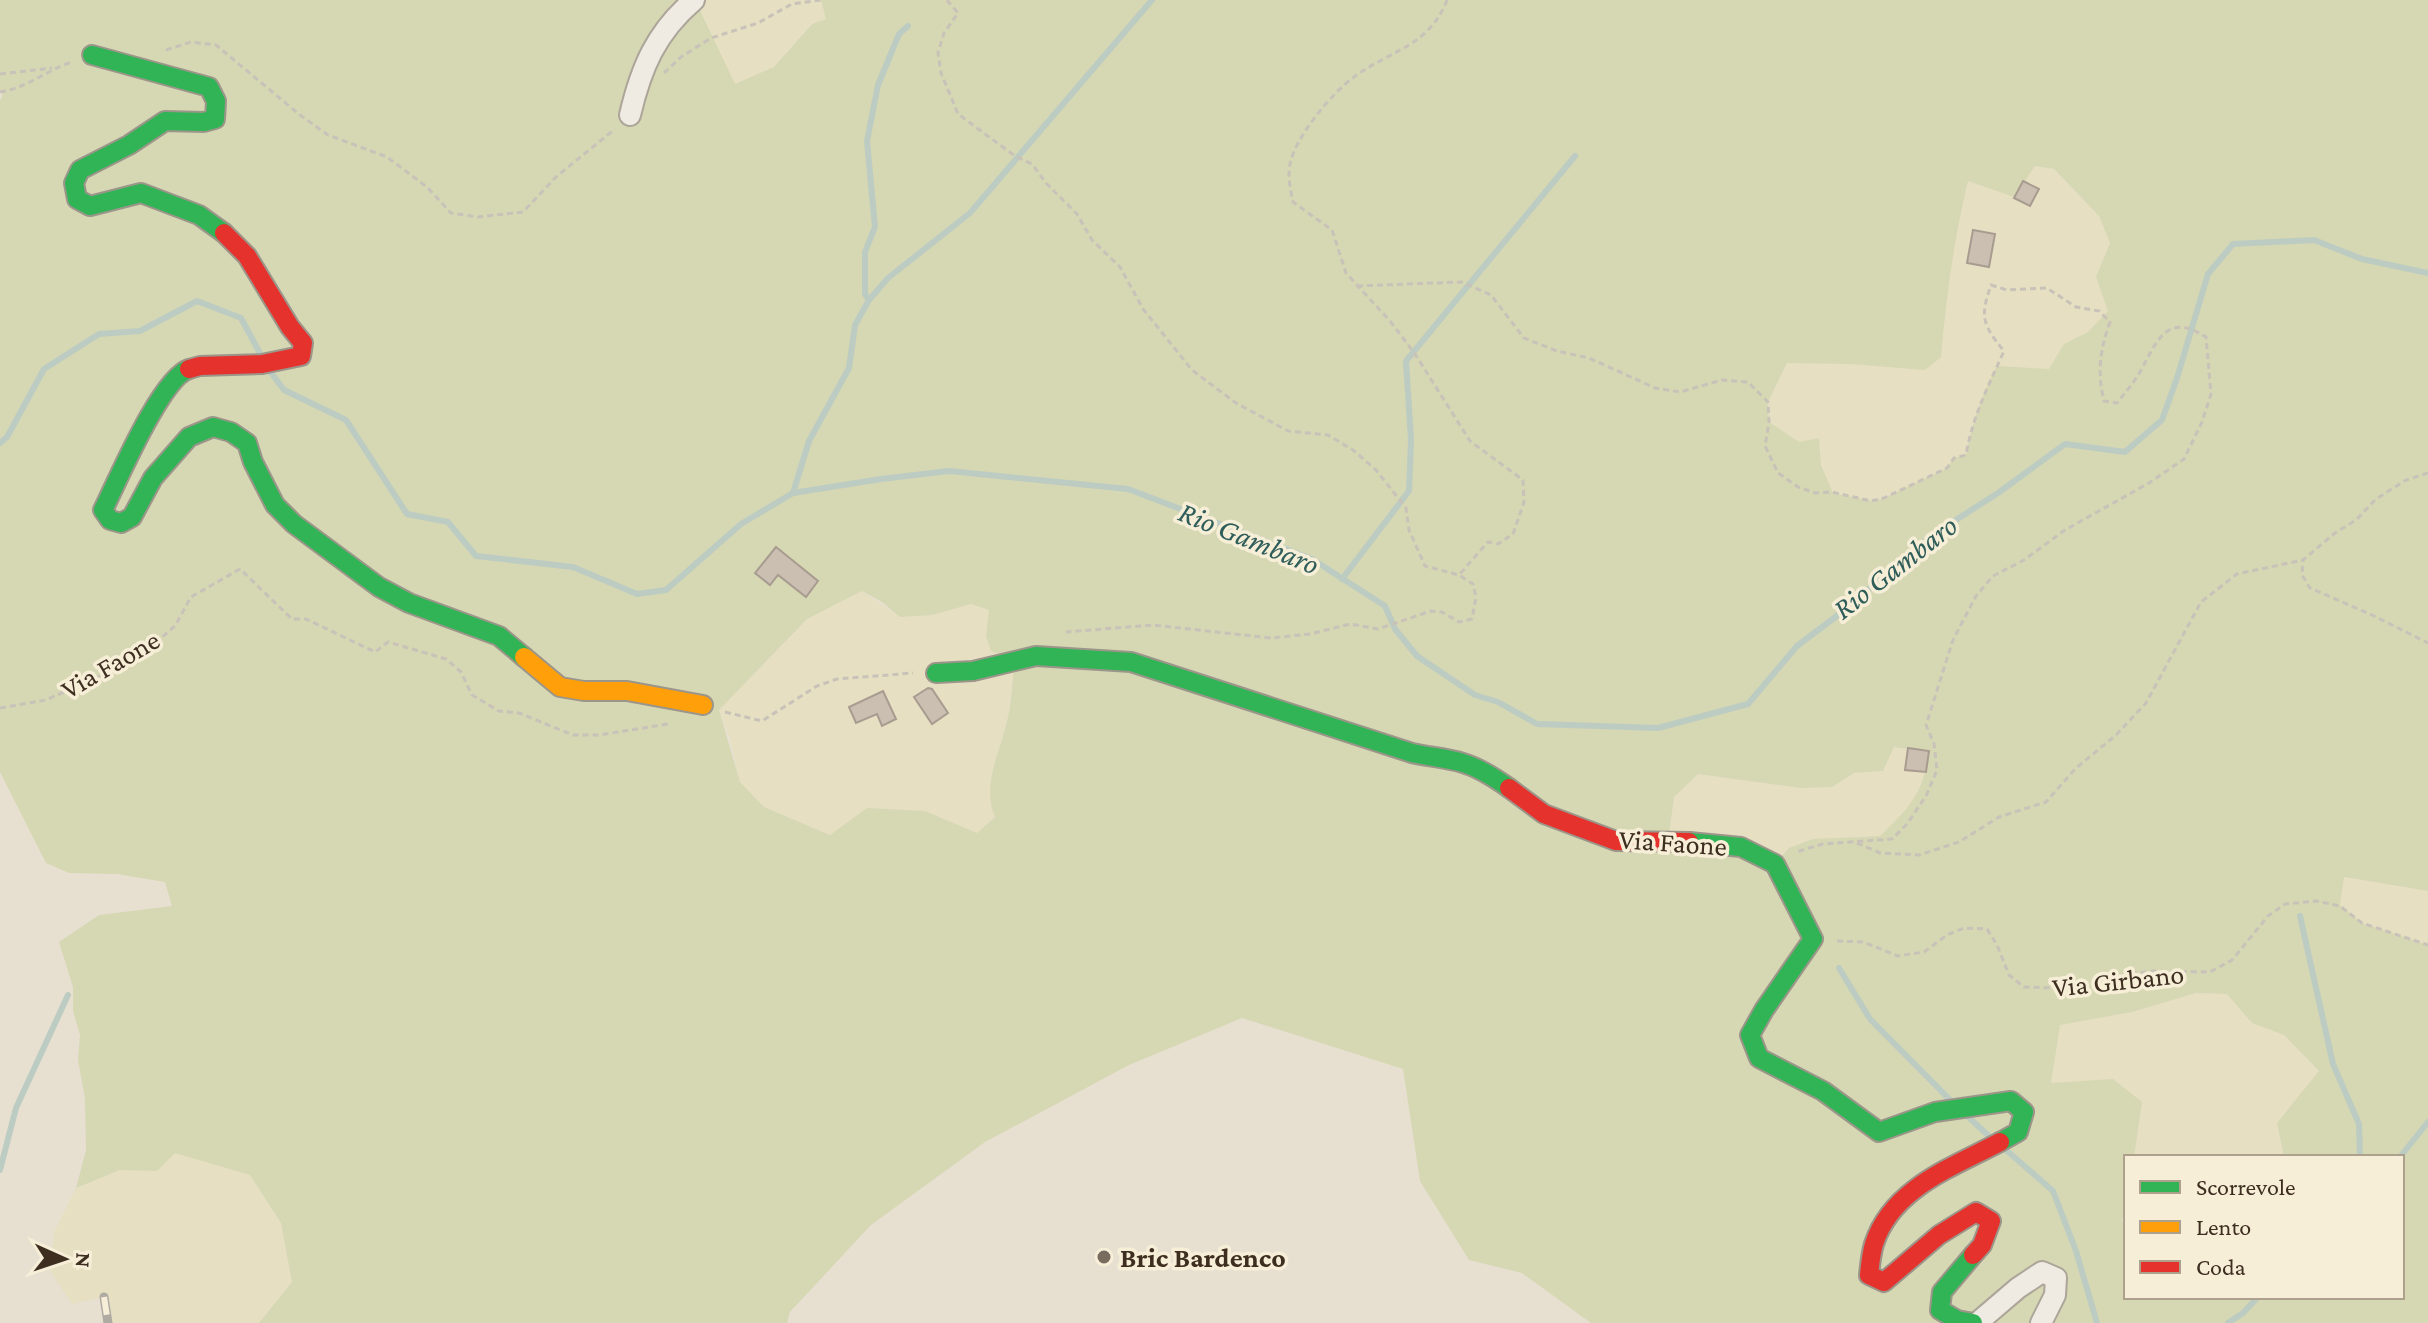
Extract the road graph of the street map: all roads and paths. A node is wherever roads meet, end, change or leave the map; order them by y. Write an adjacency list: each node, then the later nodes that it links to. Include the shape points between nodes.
1 (694, 0): 11 (street, via 673,17 658,41 639,78)
2 (821, 0): 9 (path, via 792,4 758,23 711,38)
3 (947, 0): 15 (path, via 958,13 938,53 958,114 1032,164 1120,267 1143,309 1192,370 1236,403 1288,431 1328,435 1353,450 1406,508 1425,566)
4 (1447, 0): 12 (path, via 1435,26 1352,78 1301,137 1291,160 1293,202 1332,230 1346,273)
5 (157, 53): 11 (path, via 191,42 216,45 328,135 387,157 451,213 478,217 523,212)
6 (92, 55): 7 (path); 19 (street, via 209,87 216,101 215,119 165,121 80,170 74,183 77,199 90,206 141,193 199,215 247,256 303,343 301,356 181,372 163,392 103,510 110,520 121,523 132,517 153,478 189,437 213,427 231,432 247,443 263,484 284,515 379,587 499,636 560,687 627,691)
7 (56, 67): 8 (path); 10 (path, via 25,86)
8 (0, 74)
9 (661, 77)
10 (0, 92)
11 (630, 115)
12 (1357, 286): 15 (path, via 1415,354 1470,441 1523,480 1524,502 1513,534 1498,544 1488,542); 22 (path, via 1462,282 1491,295 1524,338 1589,358 1655,388 1680,392 1722,380 1748,382 1768,402 1765,446 1778,473 1815,493 1871,501 1922,482 1966,455 1982,394 2004,351 1991,335 1983,311 1991,285 2007,290 2047,288 2076,307 2099,311 2110,322 2101,347 2104,401 2117,403 2162,334 2176,327 2206,337 2211,394 2184,459 1984,586 1953,640 1932,698 1926,725 1937,770 1926,796 1892,839)
13 (2428, 473): 14 (path, via 2376,499)
14 (2303, 560): 17 (path, via 2302,575 2310,588); 22 (path, via 2237,574 2201,602 2146,703 2046,802 1999,817 1959,842 1919,855 1880,853)
15 (1459, 575): 16 (path, via 1473,584 1476,597 1472,619 1459,622 1431,611 1378,629 1350,624 1271,638 1153,625)
16 (1057, 634)
17 (2428, 643)
18 (936, 673): 19 (path, via 837,679 762,721); 23 (street, Via Faone, via 1046,656 1131,662 1412,753 1461,762 1490,775 1544,814 1616,841 1741,847)
19 (703, 705)
20 (0, 708): 21 (path, Via Faone, via 46,700 105,674 175,626 191,597 240,569 292,619 306,619 375,652 388,642 446,659 461,672 472,695 499,711 519,713 573,735)
21 (676, 723)
22 (1857, 843): 23 (path, via 1799,850)
23 (1778, 869): 24 (street)
24 (1813, 939): 25 (path, Via Girbano, via 1863,942 1898,956 1924,952 1964,928 1987,929 2009,975 2024,987 2055,988 2096,987 2127,974 2153,971 2210,972 2232,960 2268,916 2285,904 2316,901 2340,906 2362,923); 26 (street, via 1756,1020 1750,1035 1759,1058 1823,1091 1879,1132 1935,1112 1972,1106 2011,1101 2024,1112 2018,1132 1914,1186 1874,1236 1869,1255 1869,1275 1884,1282 1959,1220 1976,1212 1991,1221 1982,1245 1942,1292 1940,1310)
25 (2428, 945)
26 (1975, 1323): 27 (street, via 2042,1272 2056,1278 2055,1295)
27 (2041, 1323)

